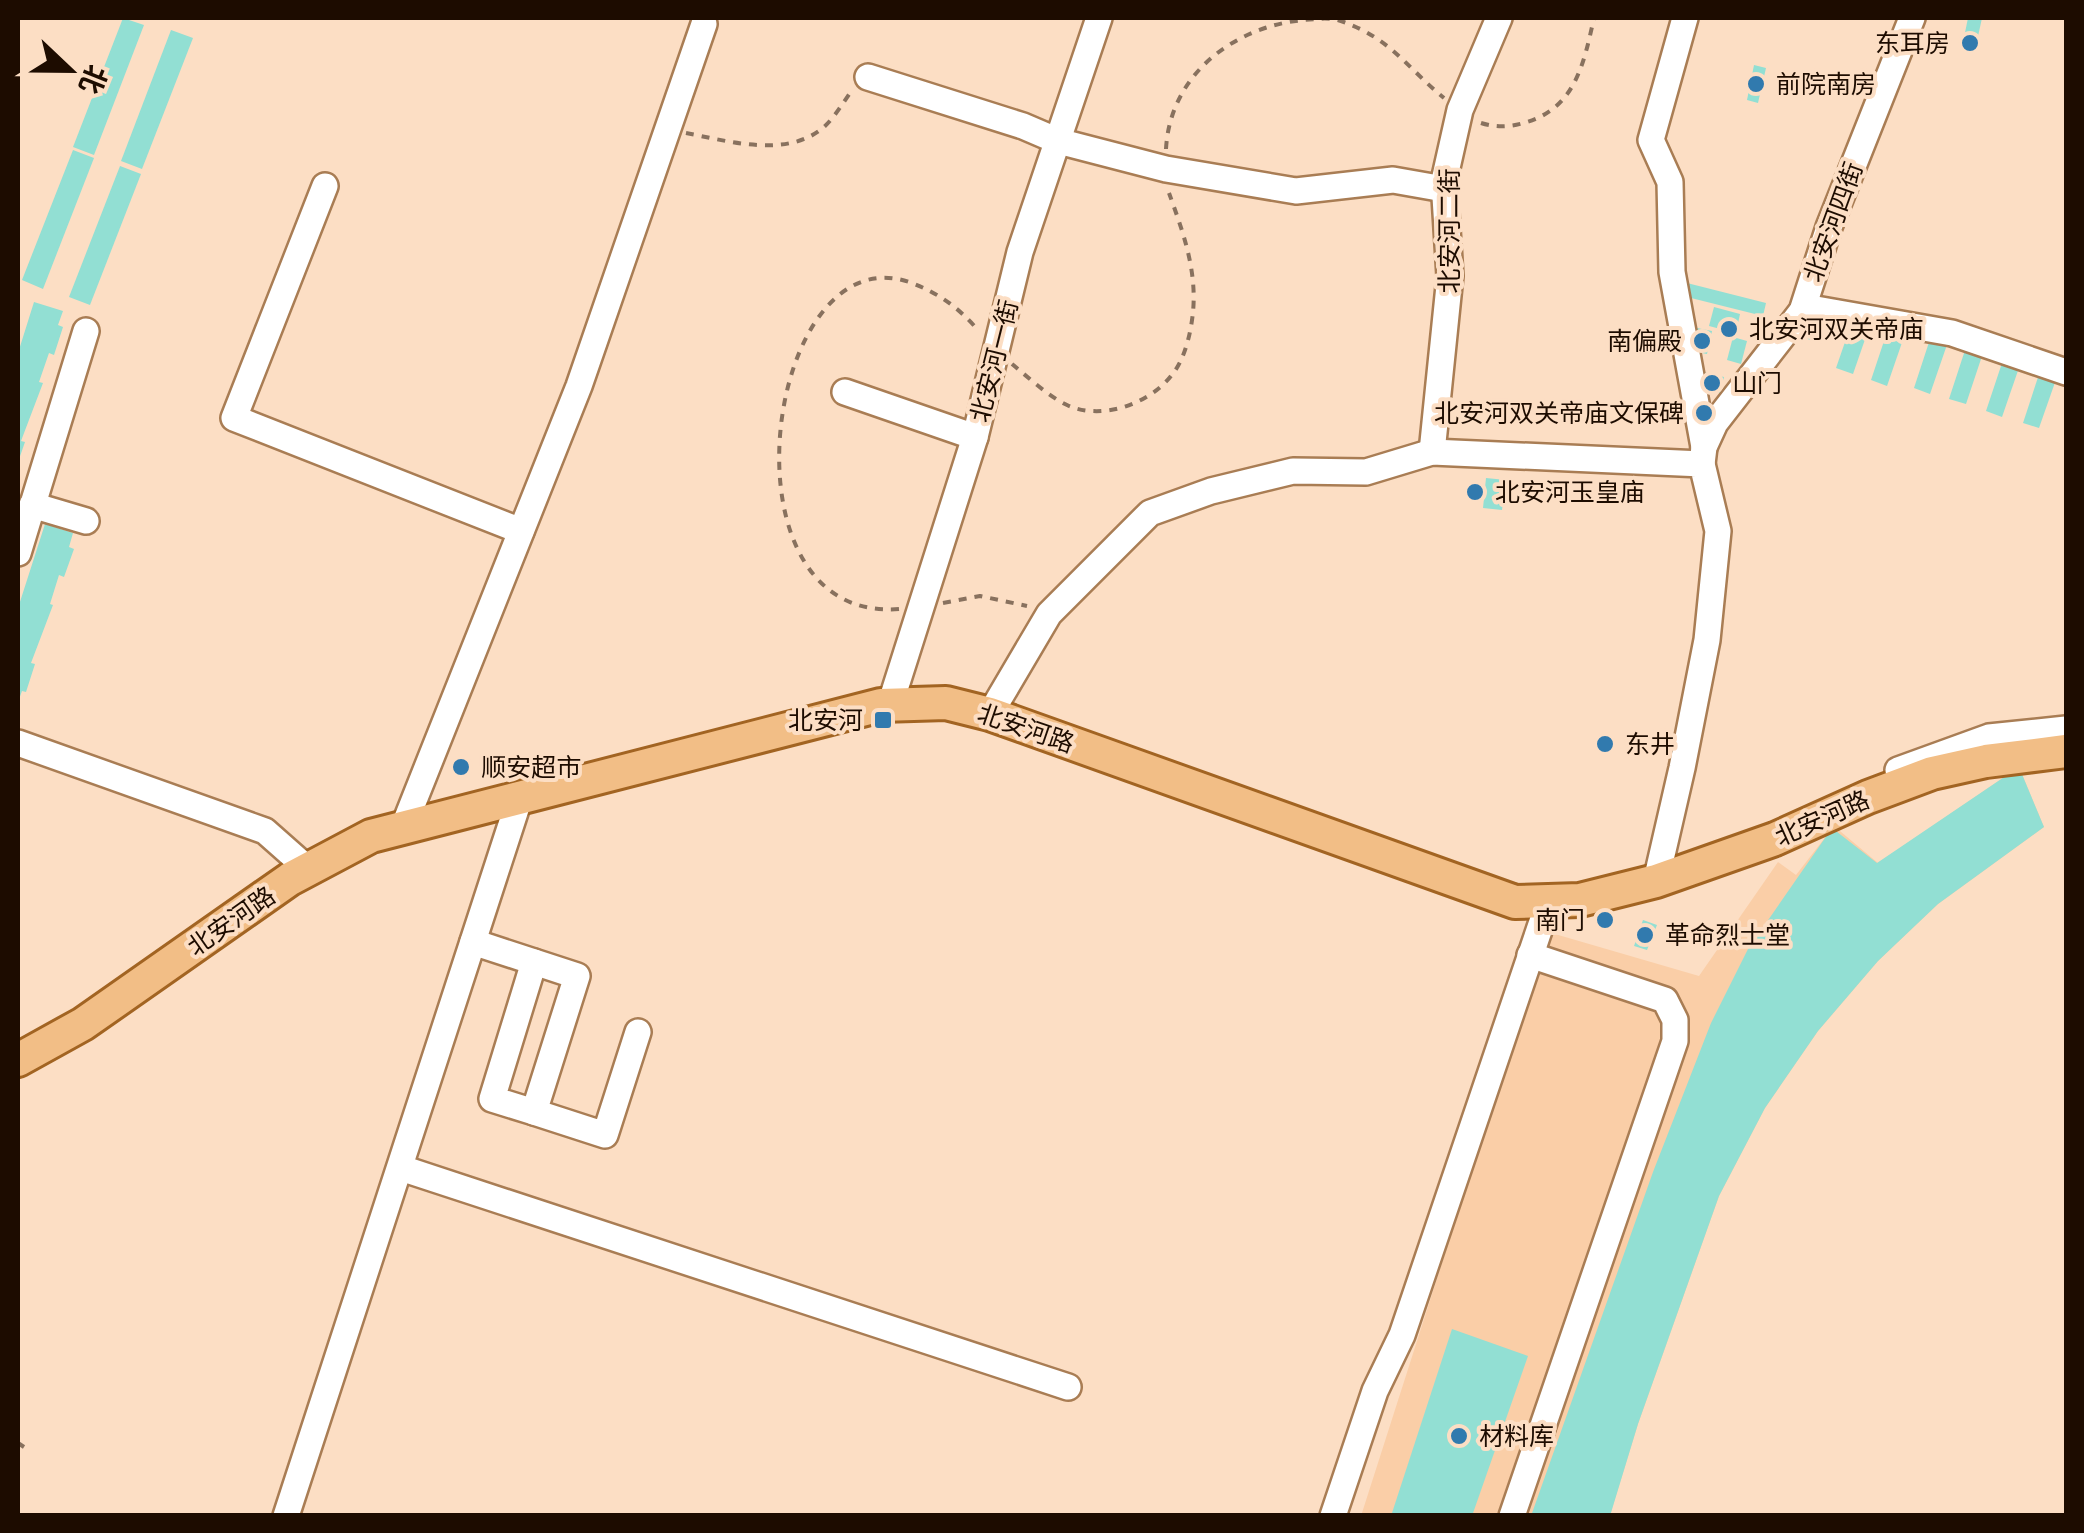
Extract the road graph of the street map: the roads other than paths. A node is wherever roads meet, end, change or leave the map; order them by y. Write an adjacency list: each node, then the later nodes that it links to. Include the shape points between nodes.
1 (1099, 18): 7 (street, 北安河一街)
2 (1499, 18): 9 (street, 北安河二街, via 1460,110)
3 (1685, 18): 16 (street, via 1651,140 1670,182 1672,272)
4 (1912, 18): 10 (street, 北安河四街)
5 (704, 24): 19 (street, via 579,386)
6 (868, 77): 7 (street)
7 (1058, 141): 9 (street, via 1296,191 1393,180); 14 (street, 北安河一街, via 1020,252)
8 (325, 186): 19 (street, via 234,418)
9 (1444, 189): 15 (street, 北安河二街, via 1450,276)
10 (1802, 312): 12 (street, via 1952,333); 16 (street, 北安河四街, via 1715,423)
11 (86, 330): 17 (street)
12 (2066, 372)
13 (845, 392): 14 (street)
14 (975, 438): 21 (street, 北安河一街)
15 (1432, 452): 16 (street); 22 (street, via 1366,472 1293,471 1150,512 1049,614)
16 (1703, 455): 30 (street, via 1718,531 1706,640)
17 (28, 497): 18 (street); 20 (street)
18 (86, 521)
19 (521, 531): 27 (street)
20 (18, 553)
21 (890, 705): 22 (main road, 北安河路, via 946,703); 26 (main road, 北安河路)
22 (990, 714): 31 (main road, 北安河路, via 1514,902)
23 (2066, 729): 28 (street, via 1989,737 1938,753 1812,805)
24 (18, 743): 29 (street, via 265,831)
25 (2066, 751): 28 (main road, 北安河路, via 1932,774)
26 (520, 797): 27 (main road, 北安河路); 32 (street)
27 (403, 828): 29 (main road, 北安河路, via 371,836)
28 (1775, 840): 30 (main road, 北安河路)
29 (308, 870): 36 (main road, 北安河路, via 83,1024)
30 (1656, 881): 31 (main road, 北安河路)
31 (1549, 901): 33 (street)
32 (473, 942): 34 (street); 38 (street)
33 (1530, 955): 41 (street, via 1402,1334 1374,1391); 42 (street, via 1665,1000 1675,1020 1675,1042)
34 (534, 962): 37 (street, via 492,1099); 37 (street, via 578,976)
35 (638, 1032): 37 (street, via 605,1135)
36 (18, 1060)
37 (534, 1112)
38 (400, 1168): 39 (street); 40 (street)
39 (1068, 1387)
40 (286, 1516)
41 (1332, 1516)
42 (1512, 1516)

